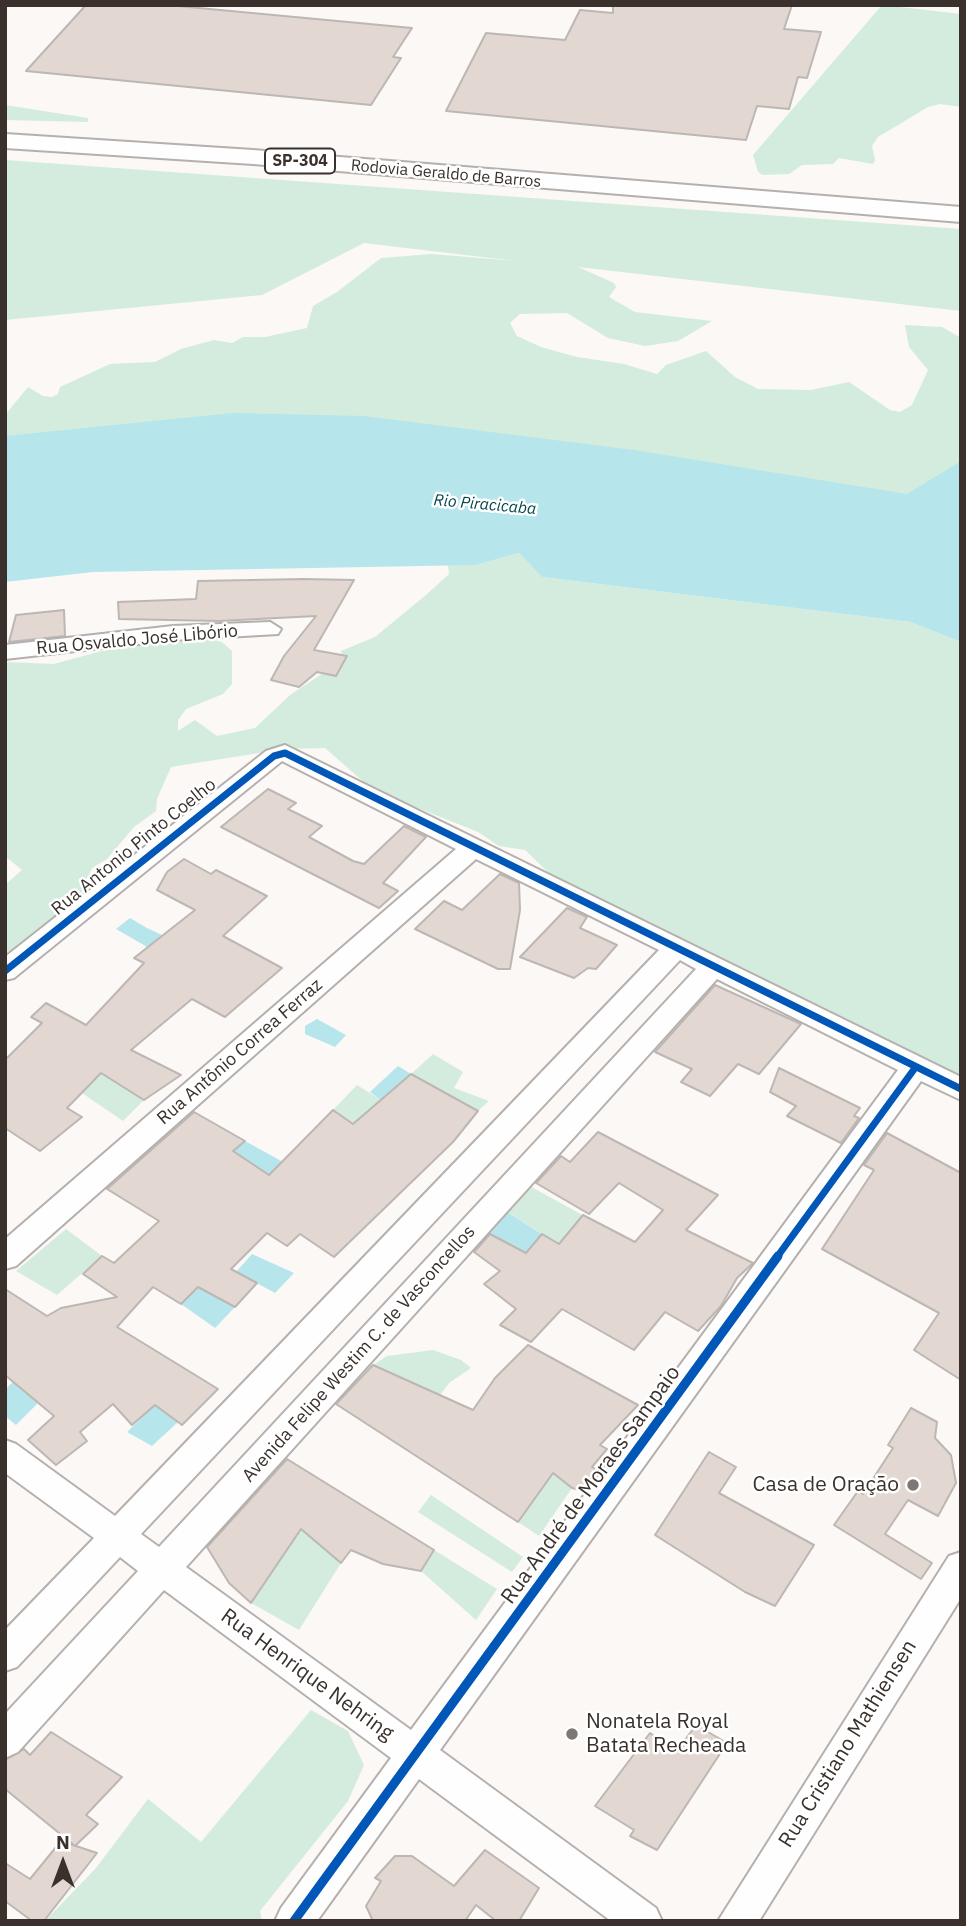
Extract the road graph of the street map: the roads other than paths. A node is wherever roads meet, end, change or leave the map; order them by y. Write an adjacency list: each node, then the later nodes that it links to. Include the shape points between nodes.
1 (5, 141): 2 (highway, Rodovia Geraldo de Barros / SP-304)
2 (594, 187): 3 (highway, Rodovia Geraldo de Barros / SP-304, via 825,190); 4 (highway, Rodovia Geraldo de Barros / SP-304)
3 (961, 203)
4 (961, 215)
5 (270, 629): 6 (street, Rua Osvaldo José Libório, via 173,633)
6 (5, 652)
7 (475, 846): 8 (street); 10 (street, Rua Antonio Pinto Coelho, via 285,753 274,756); 13 (street, Rua Antônio Correa Ferraz)
8 (675, 949): 9 (street); 15 (street)
9 (713, 967): 11 (street); 17 (street, Avenida Felipe Westim C. de Vasconcellos)
10 (5, 971)
11 (915, 1068): 12 (street); 20 (street, Rua André de Moraes Sampaio)
12 (961, 1089)
13 (5, 1258)
14 (5, 1454): 15 (street, Rua Henrique Nehring)
15 (118, 1536): 17 (street, Rua Henrique Nehring); 18 (street)
16 (961, 1567): 23 (street, Rua Cristiano Mathiensen)
17 (162, 1569): 19 (street, Avenida Felipe Westim C. de Vasconcellos); 20 (street, Rua Henrique Nehring)
18 (5, 1655)
19 (5, 1740)
20 (416, 1755): 21 (street, Rua André de Moraes Sampaio); 22 (street, Rua Henrique Nehring)
21 (294, 1921)
22 (643, 1921)
23 (737, 1921)

